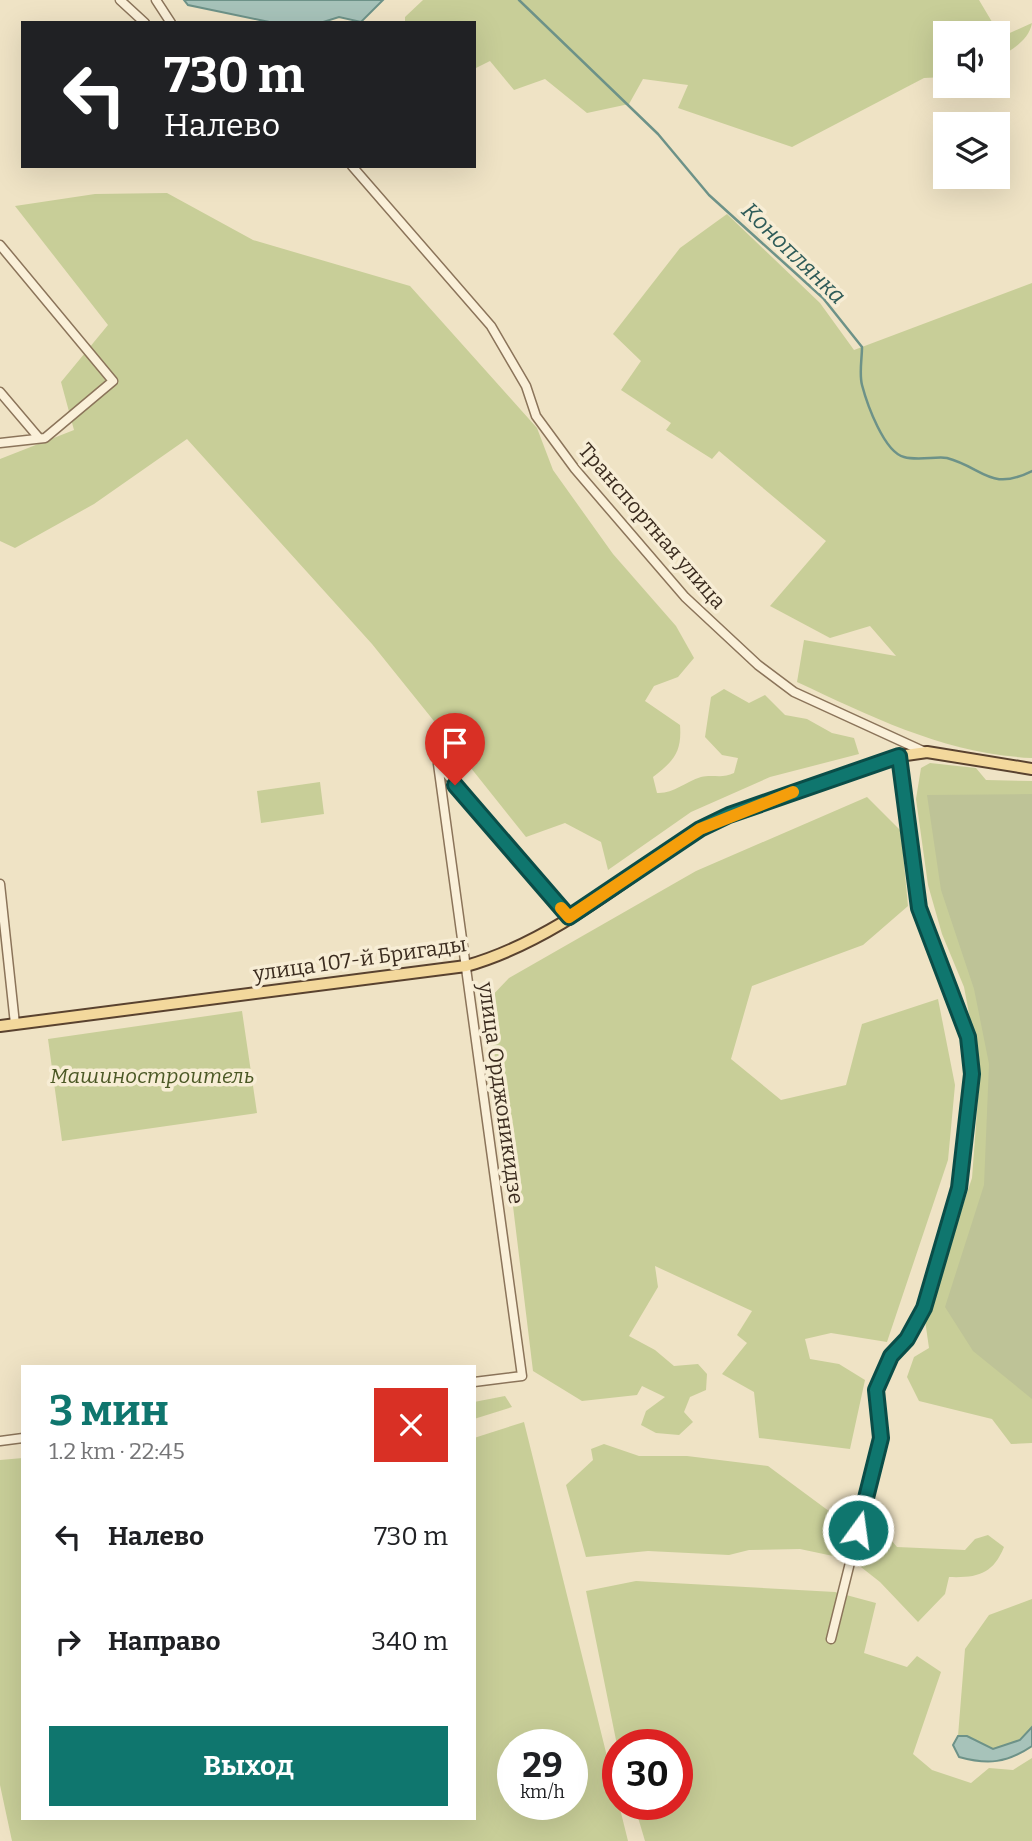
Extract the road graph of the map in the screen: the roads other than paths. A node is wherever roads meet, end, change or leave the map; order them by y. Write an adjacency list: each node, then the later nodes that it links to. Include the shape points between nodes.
1 (120, 0): 3 (street)
2 (156, 0): 4 (street)
3 (143, 21)
4 (167, 21)
5 (354, 168): 10 (street, Транспортная улица, via 491,326 526,386 536,416 637,543 694,606 794,692)
6 (0, 245): 8 (street, via 113,381 45,438)
7 (0, 392): 8 (street)
8 (39, 438): 9 (street)
9 (0, 443)
10 (927, 752): 11 (main road, улица 107-й Бригады); 12 (main road, Транспортная улица)
11 (899, 756): 14 (main road, улица 107-й Бригады, via 700,829); 21 (street, via 919,908 968,1037 970,1116 959,1188 924,1308 907,1339 891,1356 876,1390 881,1438)
12 (1032, 769)
13 (0, 884): 16 (street)
14 (569, 917): 15 (main road, улица 107-й Бригады, via 516,948); 15 (street, улица Орджоникидзе, via 438,764)
15 (466, 966): 16 (main road, улица 107-й Бригады); 18 (street, улица Орджоникидзе, via 522,1376)
16 (15, 1024): 17 (main road, улица 107-й Бригады)
17 (0, 1026)
18 (476, 1382)
19 (21, 1438): 20 (street)
20 (0, 1441)
21 (831, 1639)

